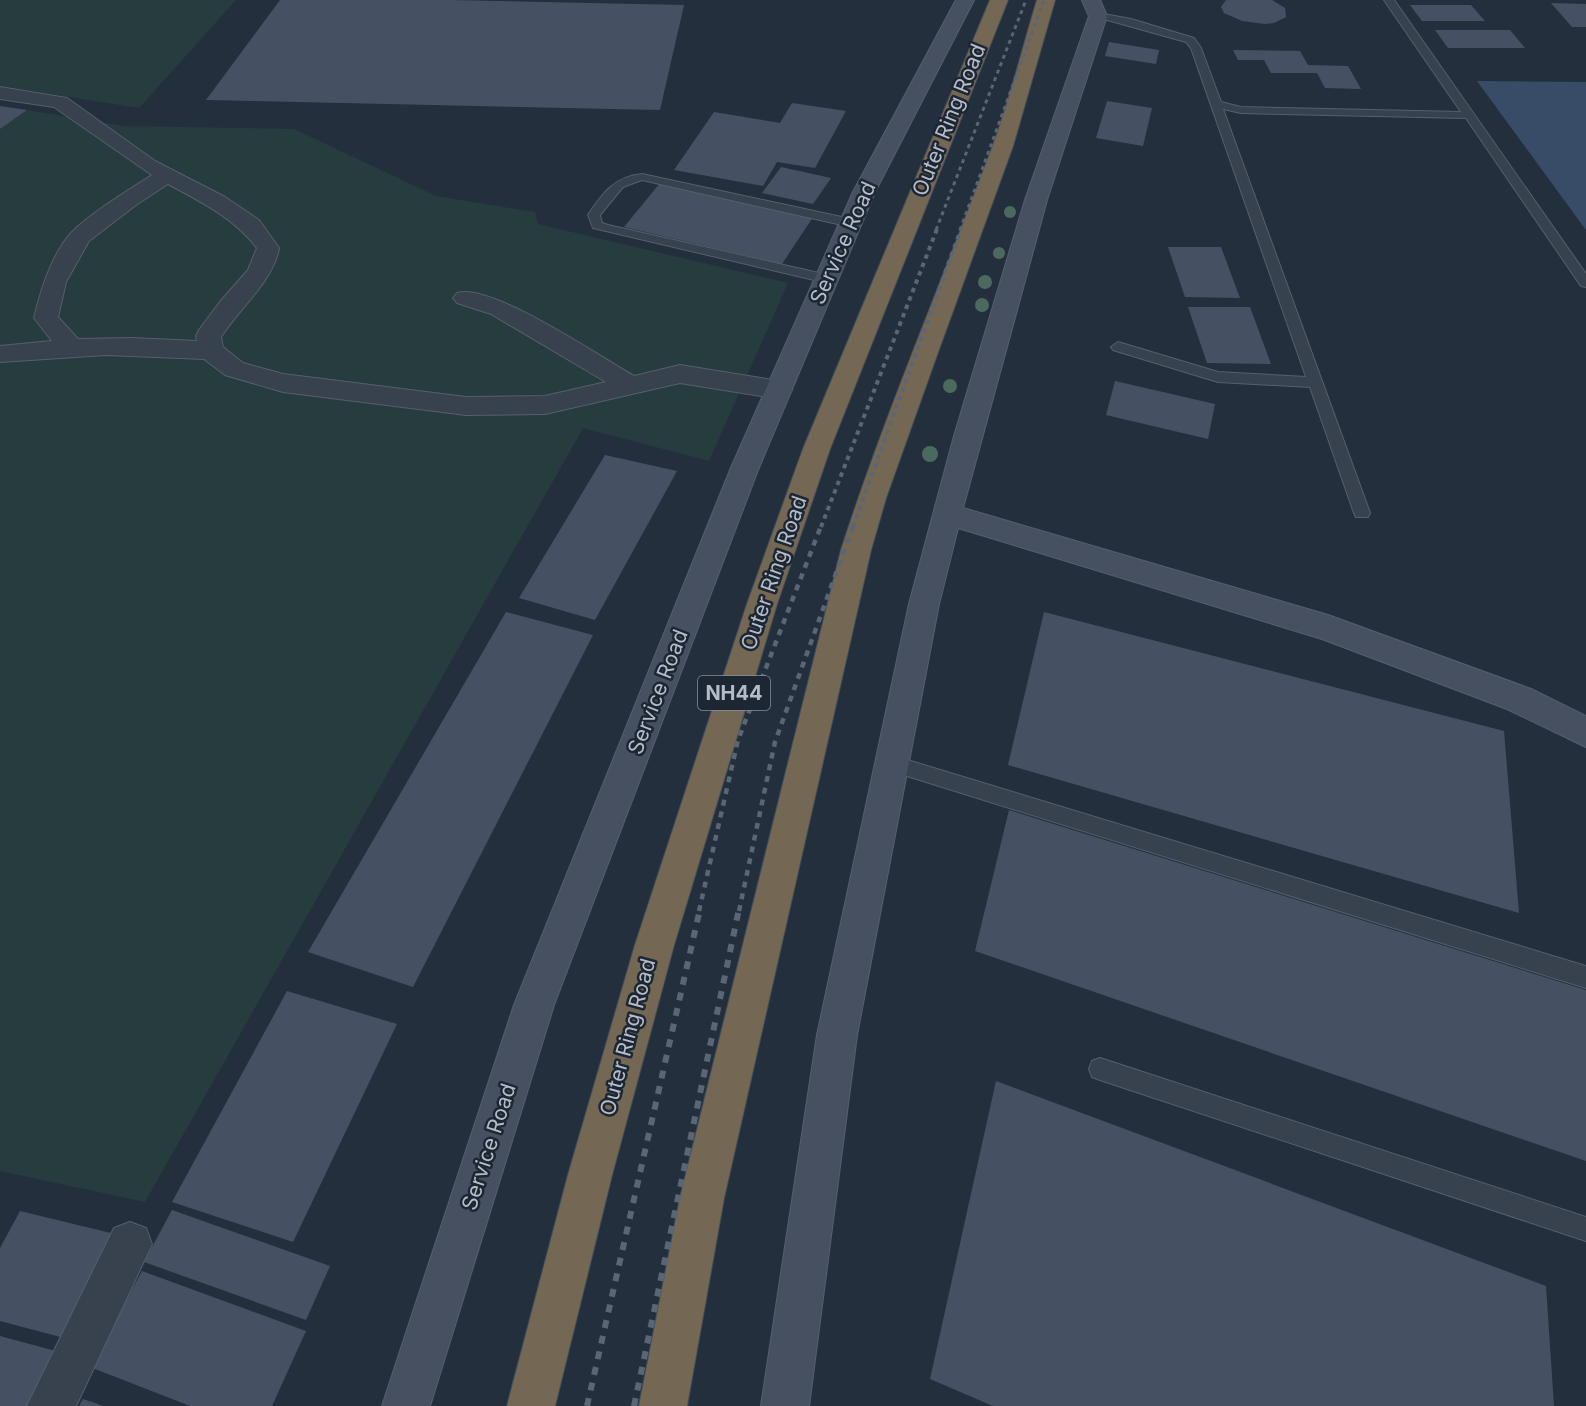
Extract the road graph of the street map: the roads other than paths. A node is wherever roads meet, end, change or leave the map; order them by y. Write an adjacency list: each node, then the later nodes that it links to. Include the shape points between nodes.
1 (965, 0): 10 (street, Service Road)
2 (999, 0): 32 (highway, Outer Ring Road / NH44, via 802,489 702,786 640,991)
3 (1389, 0): 8 (lane)
4 (1045, 2): 33 (highway, via 1003,146 856,550 702,1198)
5 (1093, 6): 7 (lane, via 1190,40); 22 (street)
6 (0, 93): 9 (street, via 60,102)
7 (1216, 104): 8 (lane, via 1241,110); 18 (lane)
8 (1469, 115): 12 (lane)
9 (167, 175): 15 (street, via 80,237 54,282 46,318); 16 (street, via 251,225 268,248 268,256 255,278 208,336)
10 (850, 223): 11 (street, Service Road); 11 (lane, via 642,177 618,183 594,214 597,225 604,228)
11 (827, 279): 20 (street, Service Road)
12 (1586, 283)
13 (465, 298): 19 (street, via 500,309)
14 (1118, 346): 18 (lane, via 1218,377)
15 (71, 347): 16 (street, via 156,345); 17 (street)
16 (211, 351): 19 (street, via 234,369 284,383 466,406 545,405)
17 (0, 354)
18 (1315, 382): 21 (lane)
19 (632, 386): 20 (street, via 680,374)
20 (778, 390): 31 (street, Service Road, via 534,1005)
21 (1362, 513)
22 (947, 514): 23 (street, via 1328,628 1519,699); 24 (street)
23 (1586, 732)
24 (891, 763): 25 (lane, via 1520,964); 29 (street, via 837,1035)
25 (1586, 977)
26 (1100, 1069): 27 (lane)
27 (1586, 1229)
28 (130, 1244): 30 (street)
29 (794, 1402)
30 (51, 1406)
31 (406, 1406)
32 (531, 1406)
33 (663, 1406)

